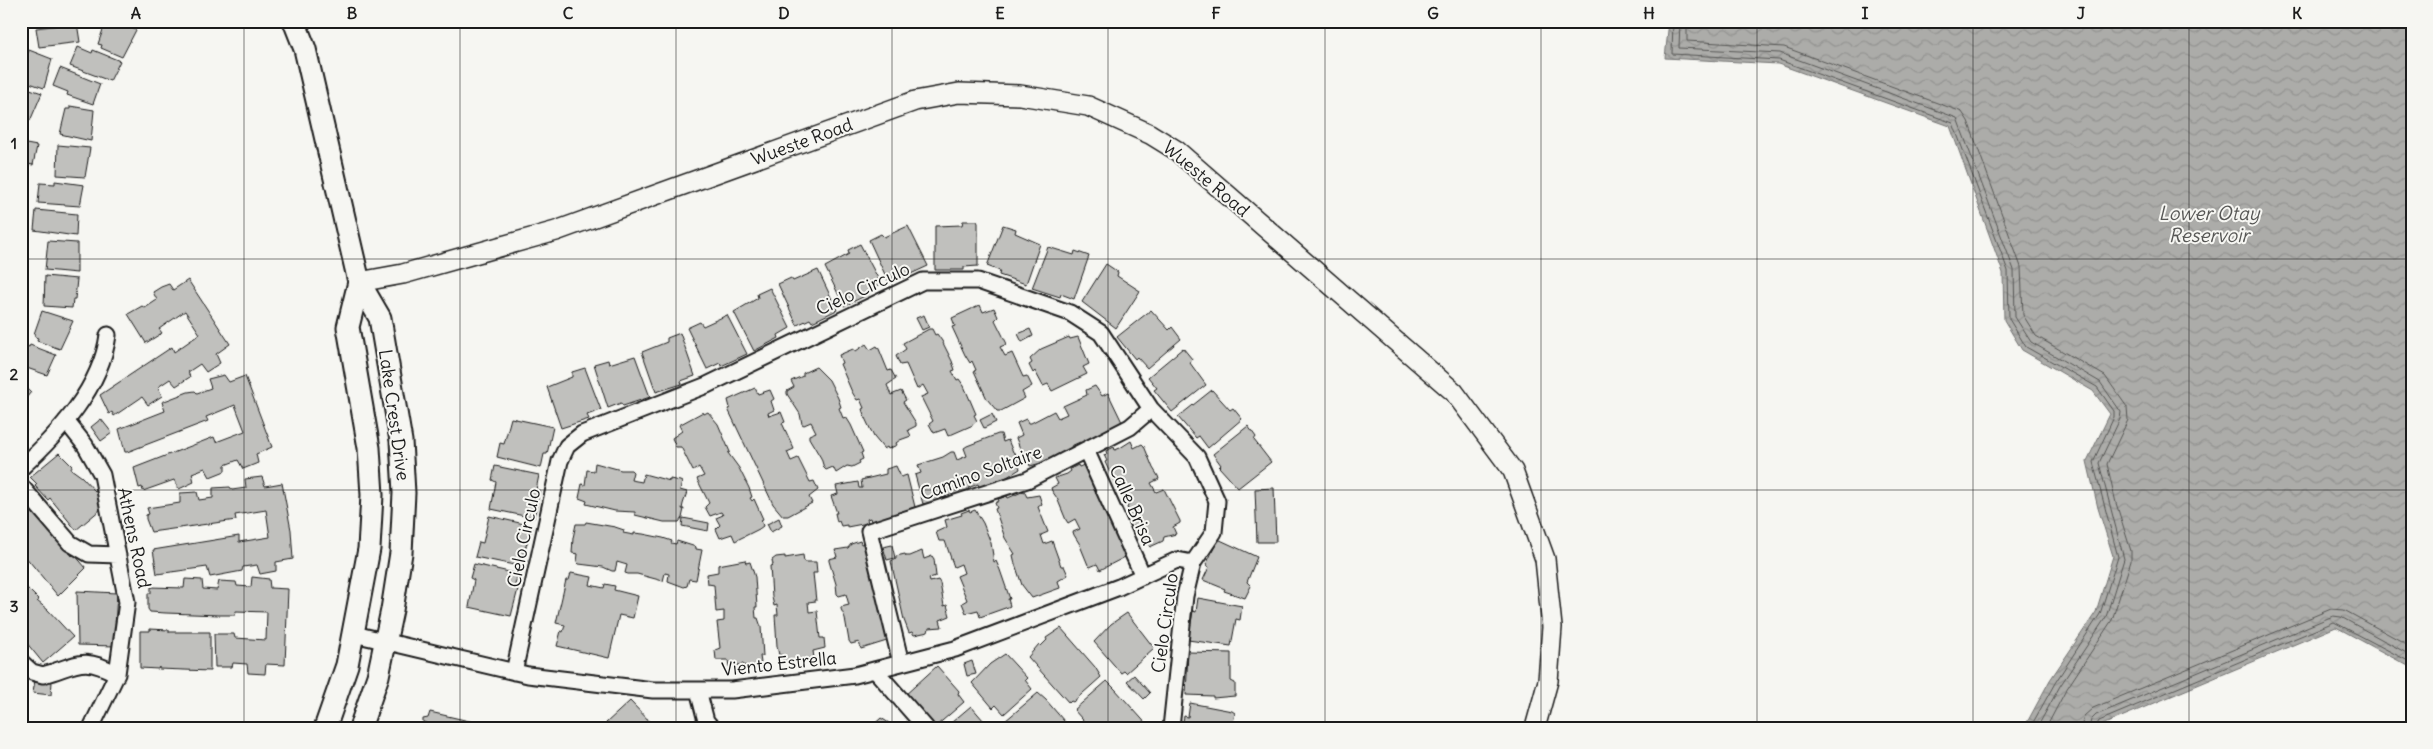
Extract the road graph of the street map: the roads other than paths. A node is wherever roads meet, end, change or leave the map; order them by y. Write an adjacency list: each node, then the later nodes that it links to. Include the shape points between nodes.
1 (294, 21): 2 (main road, Lake Crest Drive, via 305,49)
2 (359, 282): 12 (main road, Lake Crest Drive, via 348,327 369,448 372,495 369,549); 13 (main road, Lake Crest Drive, via 380,318 401,441 404,493 401,553); 26 (street, Wueste Road, via 403,274 556,231 915,101 959,93 1011,94 1088,106 1150,134 1176,150 1454,392 1513,471 1545,558 1552,627 1548,682)
3 (108, 335): 5 (street, via 105,356 78,406)
4 (1151, 409): 6 (street, Camino Soltaire, via 1130,427); 10 (street, Cielo Circulo, via 1197,457 1217,501 1214,532); 17 (street, Cielo Circulo, via 1101,333 1070,313 978,281 923,281 707,385 582,434 567,446 560,461)
5 (66, 421): 7 (street); 9 (street, Athens Road, via 102,475)
6 (1086, 450): 11 (street, Calle Brisa); 15 (street, Camino Soltaire, via 1027,480 869,531)
7 (21, 468)
8 (21, 486): 9 (street, via 70,543 89,554)
9 (118, 555): 18 (street, Athens Road, via 127,602)
10 (1194, 563): 11 (street, Viento Estrella, via 1177,560); 25 (street, Cielo Circulo, via 1186,596)
11 (1143, 576): 15 (street, Viento Estrella, via 955,649)
12 (354, 634): 13 (street, Viento Estrella); 21 (main road, Lake Crest Drive)
13 (385, 643): 17 (street, Viento Estrella); 22 (main road, Lake Crest Drive, via 378,676)
14 (21, 662): 18 (street, via 43,675 81,662 101,665)
15 (901, 663): 16 (street, Viento Estrella)
16 (875, 670): 19 (street, Viento Estrella, via 741,689); 24 (street)
17 (514, 672): 19 (street, Viento Estrella, via 615,687)
18 (117, 674): 20 (street, Athens Road)
19 (698, 690): 23 (street, via 706,721)
20 (91, 728)
21 (325, 728)
22 (360, 728)
23 (712, 728)
24 (926, 728)
25 (1170, 728)
26 (1536, 728)

